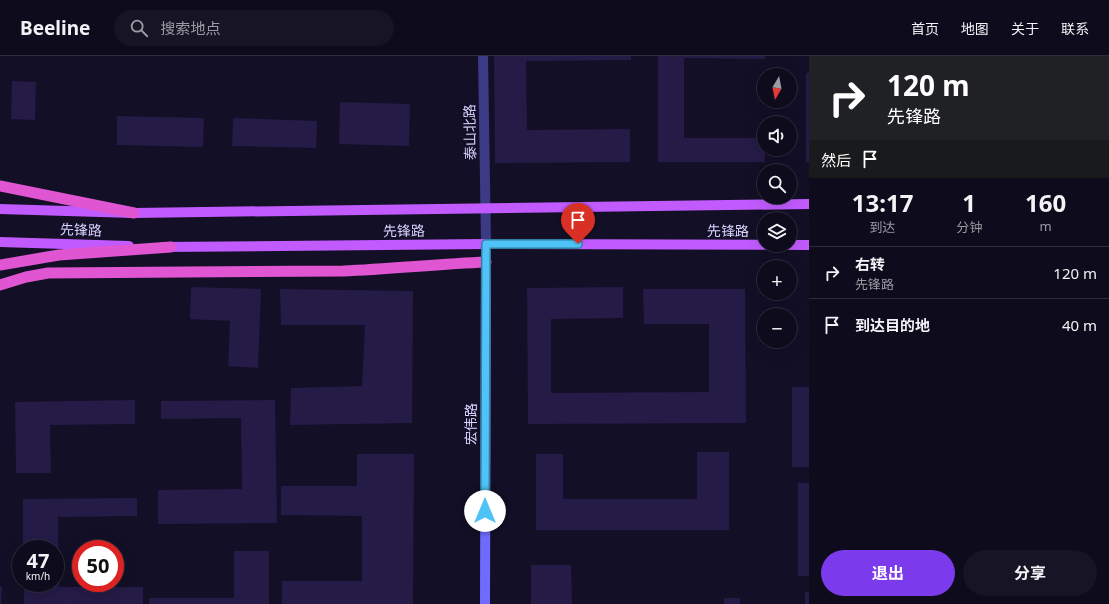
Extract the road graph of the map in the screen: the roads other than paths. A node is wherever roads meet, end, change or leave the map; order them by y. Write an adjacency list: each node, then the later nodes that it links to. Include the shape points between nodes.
1 (483, 56): 4 (street, 泰山北路)
2 (0, 186): 6 (highway)
3 (809, 204): 4 (main road)
4 (485, 207): 6 (main road); 8 (street, 泰山北路)
5 (0, 209): 6 (main road)
6 (134, 213)
7 (0, 242): 10 (main road, 先锋路)
8 (486, 244): 9 (main road, 先锋路); 10 (main road, 先锋路); 11 (main road, 宏伟路)
9 (809, 245)
10 (171, 247): 12 (highway, via 59,255)
11 (486, 262): 13 (highway, via 343,271 48,273 26,276); 14 (main road, 宏伟路)
12 (0, 266)
13 (0, 285)
14 (485, 604)

